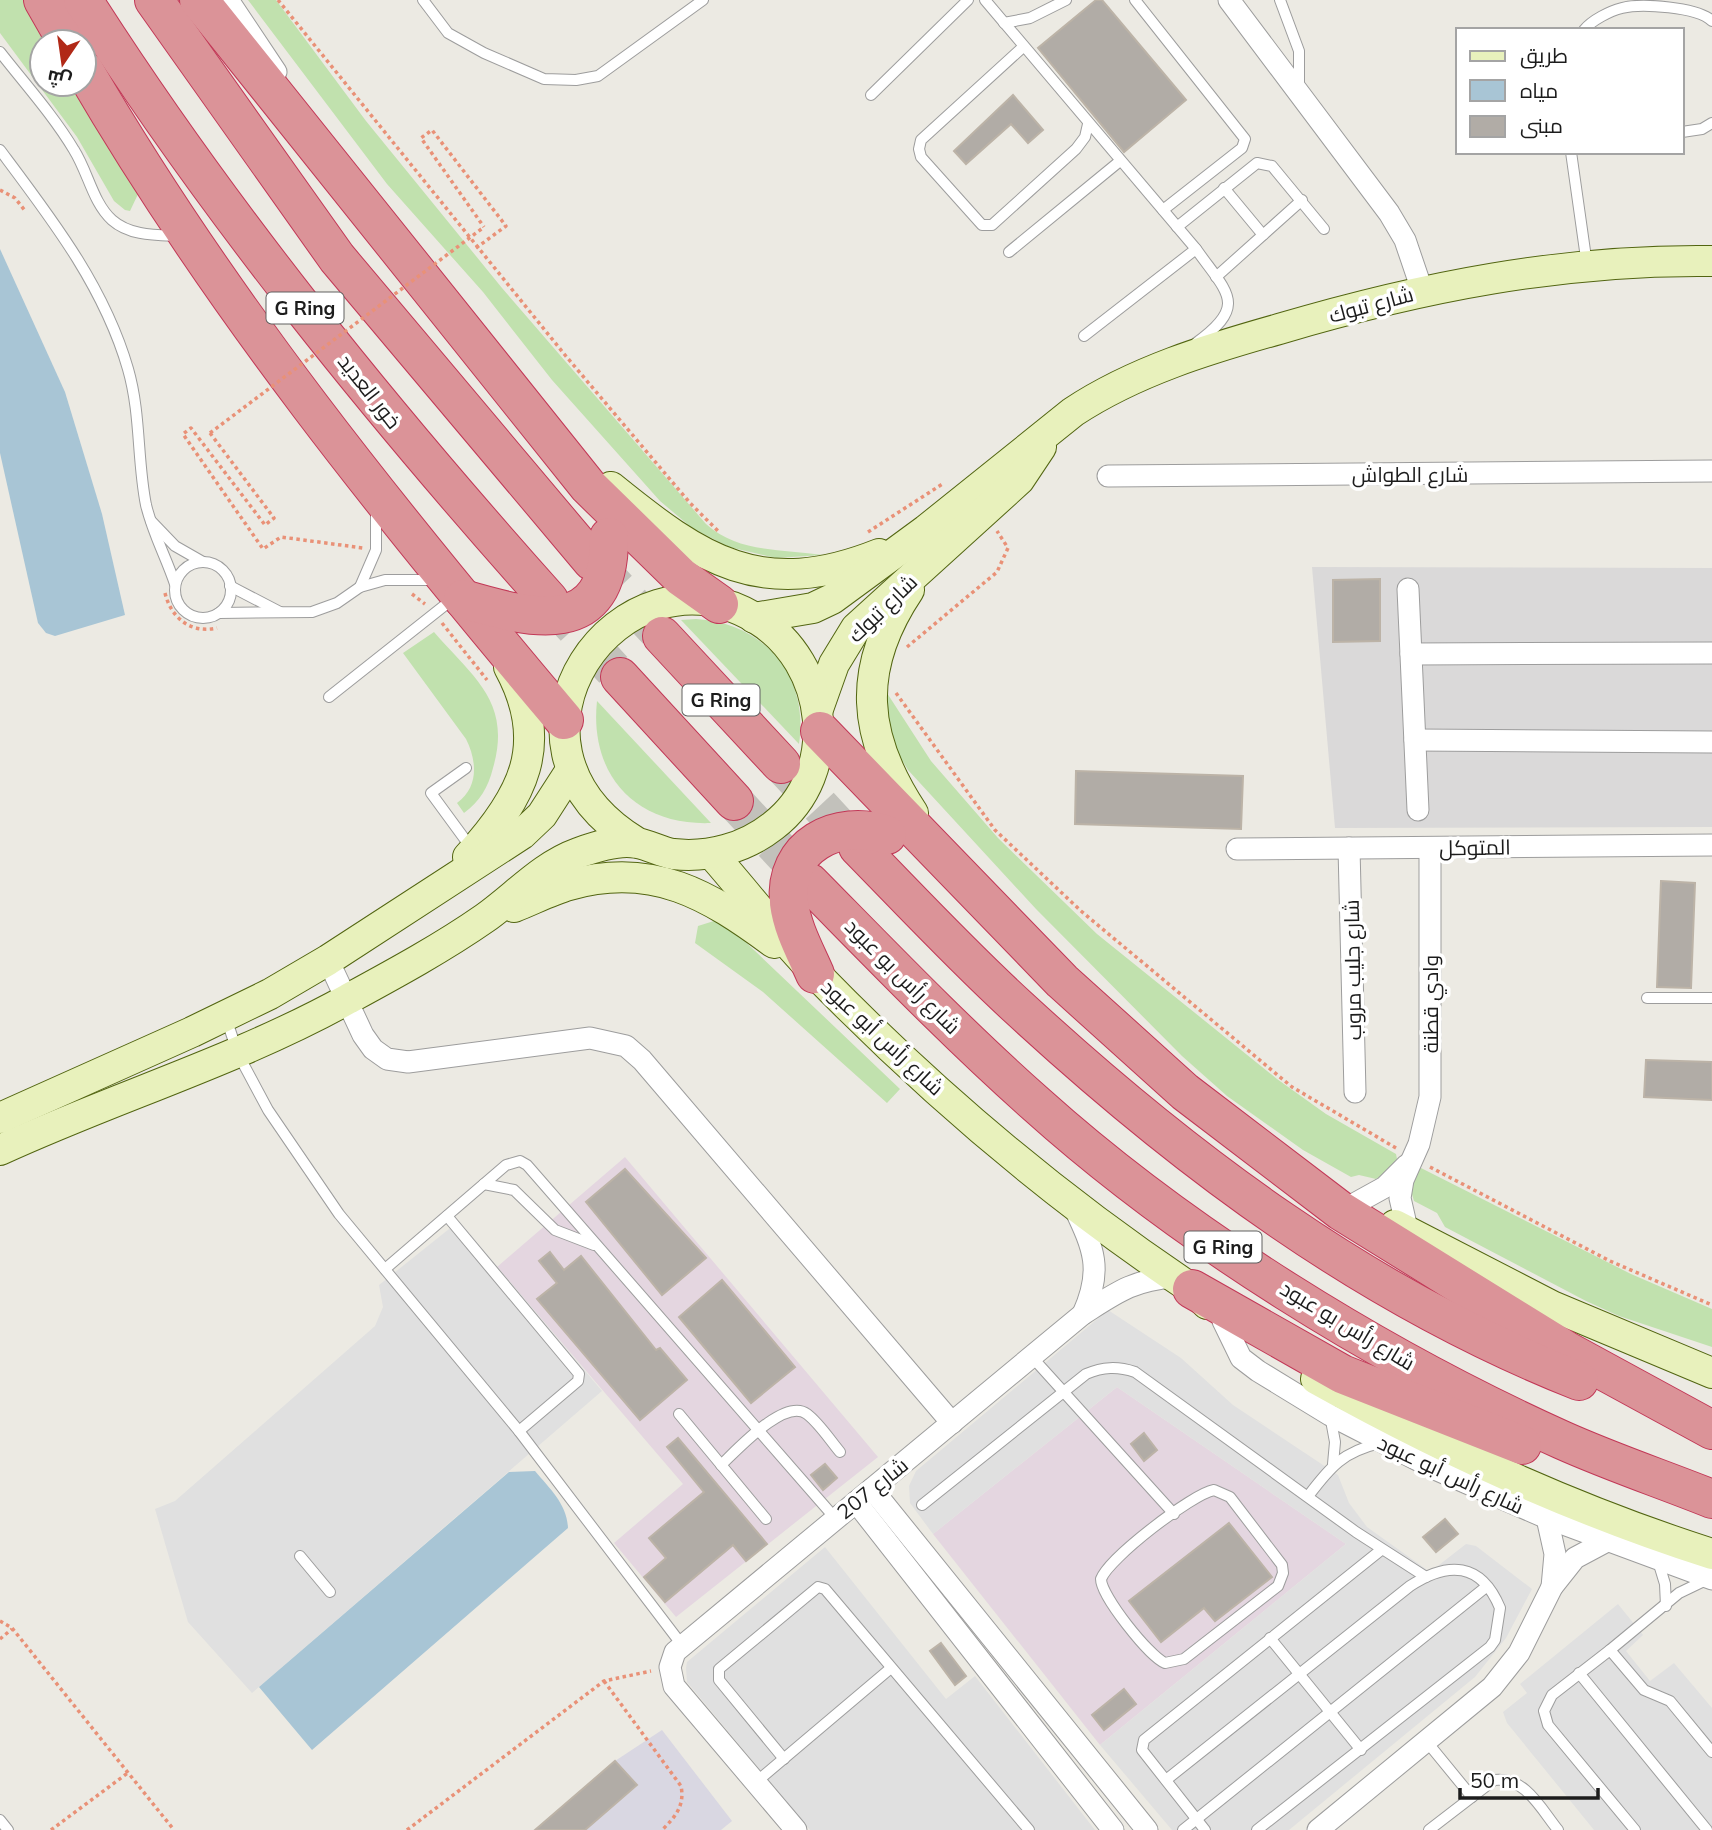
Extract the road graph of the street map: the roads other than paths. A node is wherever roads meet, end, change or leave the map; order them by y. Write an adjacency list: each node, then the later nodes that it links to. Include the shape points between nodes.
1 (43, 0): 15 (highway)
2 (83, 0): 59 (highway, خور العديد / G Ring, via 287,286 426,462)
3 (154, 0): 51 (highway, G Ring, via 337,258)
4 (423, 0): 5 (lane, via 448,33 484,53 544,79 576,80 598,76)
5 (703, 0)
6 (968, 0): 21 (lane)
7 (985, 0): 14 (lane)
8 (1066, 0): 14 (lane, via 1030,18)
9 (1135, 0): 30 (lane, via 1245,139 1241,148)
10 (1229, 0): 20 (street)
11 (1280, 0): 20 (lane, via 1299,51)
12 (222, 1): 43 (highway, via 327,158)
13 (1712, 21): 16 (lane, via 1682,8 1623,8)
14 (1004, 23): 17 (lane)
15 (60, 28)
16 (1586, 28)
17 (1023, 47): 23 (lane); 23 (lane, via 921,139 921,157 987,226 1076,149)
18 (0, 52): 33 (lane, via 65,136 112,220 138,232)
19 (98, 93): 33 (highway)
20 (1299, 93): 40 (street, via 1389,213 1405,240)
21 (870, 95)
22 (1712, 123): 24 (lane)
23 (1088, 124): 27 (lane)
24 (1684, 132)
25 (0, 150): 49 (lane, via 73,251 113,324 136,398)
26 (1571, 154): 38 (lane)
27 (1120, 161): 30 (lane); 36 (lane)
28 (1224, 188): 29 (lane, via 1257,163 1272,166); 31 (lane); 34 (lane)
29 (1302, 201): 32 (lane); 34 (lane)
30 (1163, 210): 31 (lane)
31 (1177, 227): 35 (lane)
32 (1324, 229)
33 (188, 236): 46 (highway, via 259,339)
34 (1263, 236): 39 (lane)
35 (1196, 249): 39 (lane); 41 (lane)
36 (1009, 252)
37 (1712, 261): 38 (street, شارع تبوك)
38 (1587, 265): 40 (street, شارع تبوك)
39 (1216, 276): 42 (lane, via 1230,303 1227,315)
40 (1422, 290): 42 (street, شارع تبوك, via 1228,343)
41 (1084, 336)
42 (1164, 366): 48 (street, شارع تبوك, via 1099,395 1052,429)
43 (547, 435): 47 (highway); 50 (street, via 690,547 757,572 822,573 881,553)
44 (1712, 471): 45 (street, شارع الطواش)
45 (1108, 476)
46 (367, 480): 56 (lane, via 376,507 376,550); 58 (highway)
47 (588, 486): 58 (highway, via 608,528 606,577 592,597 572,612 528,617); 60 (highway, via 681,577)
48 (979, 502): 50 (street, شارع تبوك); 53 (street, شارع تبوك)
49 (151, 521): 52 (lane, via 175,546); 54 (lane)
50 (926, 530): 63 (street, شارع تبوك, via 832,599 813,608)
51 (592, 561)
52 (203, 562): 54 (lane, via 186,568); 55 (lane, via 221,569)
53 (922, 569): 71 (street, شارع تبوك, via 856,628 834,664); 87 (street, via 895,613 875,659 870,697 879,748 890,774)
54 (170, 583): 61 (lane, via 178,603 192,616)
55 (230, 586): 61 (lane, via 230,596); 62 (lane)
56 (360, 587): 58 (lane, via 399,578); 62 (lane, via 326,608)
57 (1408, 589): 67 (street)
58 (451, 597): 64 (highway); 69 (lane)
59 (549, 600)
60 (719, 604): 63 (street); 70 (street, via 682,601 647,609 615,626 589,652 572,684)
61 (219, 613): 62 (lane)
62 (282, 613)
63 (754, 618): 71 (street, via 778,634 797,656 811,681)
64 (493, 635): 70 (highway); 85 (street, via 525,700 530,743 512,804)
65 (662, 636): 74 (highway, G Ring)
66 (1712, 653): 67 (street)
67 (1411, 654): 72 (street)
68 (620, 677): 77 (highway, G Ring)
69 (329, 697)
70 (564, 720): 76 (street)
71 (819, 720): 86 (street, شارع تبوك, via 814,766 799,798 756,837); 87 (highway)
72 (1415, 740): 73 (street); 78 (street)
73 (1712, 742)
74 (781, 764)
75 (466, 768): 85 (lane, via 432,793)
76 (571, 770): 79 (street, via 596,813); 89 (street, via 542,815 522,834)
77 (734, 801)
78 (1418, 810)
79 (636, 842): 86 (street, via 677,854); 90 (street, via 602,845 574,854 538,875)
80 (1712, 845): 83 (street, المتوكل)
81 (858, 848): 121 (highway, G Ring, via 1018,1007 1167,1139 1255,1204 1352,1268 1454,1323 1543,1366)
82 (1349, 848): 83 (street, المتوكل); 84 (street, المتوكل); 98 (street, شارع جليب مروب)
83 (1430, 848): 101 (street, وادي قطنة, via 1430,1097 1427,1120)
84 (1237, 849)
85 (474, 851): 89 (street)
86 (712, 854): 92 (street, شارع رأس أبو عبود)
87 (950, 869): 92 (highway, via 885,834 868,830 834,831 809,845 796,863 789,888 792,922); 102 (highway, via 1124,1039)
88 (810, 883): 128 (highway, شارع رأس بو عبود / G Ring, via 1037,1105 1214,1241 1336,1320 1483,1402 1564,1441)
89 (443, 885): 91 (street)
90 (484, 918): 92 (street, via 579,883 628,876 664,881 721,906); 95 (street)
91 (328, 960): 95 (street); 96 (street)
92 (815, 974): 104 (street, شارع رأس أبو عبود, via 920,1074)
93 (1647, 998): 94 (lane)
94 (1712, 998)
95 (347, 1000): 97 (street); 118 (street, via 363,1035 387,1059 408,1062 590,1038 626,1046)
96 (225, 1016): 97 (lane); 99 (street)
97 (238, 1054): 100 (street); 109 (lane, via 268,1110 339,1214)
98 (1355, 1091)
99 (0, 1118)
100 (0, 1150)
101 (1412, 1158): 105 (street, وادي قطنة, via 1385,1187); 107 (street, وادي قطنة, via 1400,1198)
102 (1273, 1159): 105 (street); 121 (highway, via 1341,1211 1415,1258 1567,1351)
103 (484, 1184): 106 (lane); 108 (lane, via 514,1190 555,1230); 108 (lane, via 513,1161 527,1165)
104 (1072, 1203): 110 (street, شارع رأس أبو عبود); 111 (street, شارع رأس أبو عبود, via 1096,1266 1096,1281)
105 (1356, 1203): 107 (street)
106 (447, 1216): 109 (lane); 120 (lane, via 579,1374 578,1381)
107 (1408, 1233): 114 (street, via 1552,1306)
108 (598, 1246): 119 (lane)
109 (385, 1269): 120 (lane)
110 (1183, 1283): 111 (street, via 1151,1278 1126,1286); 112 (street, شارع رأس أبو عبود); 128 (highway, via 1301,1352 1380,1391 1560,1460)
111 (1083, 1314): 113 (street, شارع 207)
112 (1223, 1321): 117 (street, شارع رأس أبو عبود, via 1241,1358); 138 (street, شارع رأس أبو عبود, via 1364,1406 1524,1485 1639,1531)
113 (1032, 1357): 115 (lane); 118 (street, شارع 207)
114 (1712, 1373)
115 (1064, 1391): 127 (lane, via 1095,1370 1115,1367 1135,1372); 129 (lane); 130 (lane)
116 (679, 1414): 125 (lane)
117 (1330, 1415): 122 (street, شارع رأس أبو عبود); 124 (lane)
118 (952, 1423): 126 (street, شارع 207)
119 (760, 1429): 123 (lane, via 786,1411 796,1410 806,1413); 125 (lane); 131 (lane)
120 (519, 1431): 145 (lane)
121 (1712, 1431)
122 (1383, 1442): 124 (lane, via 1360,1448); 132 (street, شارع رأس أبو عبود)
123 (840, 1452)
124 (1333, 1464): 127 (lane)
125 (721, 1465): 133 (lane)
126 (864, 1495): 131 (street, شارع 207); 163 (street); 164 (street)
127 (1309, 1495): 135 (lane)
128 (1712, 1499)
129 (922, 1505)
130 (1174, 1514): 130 (lane, via 1109,1565 1101,1578 1104,1593 1154,1655 1172,1663 1184,1659 1278,1586 1283,1573 1282,1565 1223,1492 1206,1492)
131 (835, 1518): 145 (street, شارع 207)
132 (1547, 1518): 134 (street, شارع رأس أبو عبود); 141 (street, via 1555,1554)
133 (766, 1520)
134 (1605, 1542): 137 (street, شارع رأس أبو عبود); 141 (street, via 1576,1559)
135 (1381, 1550): 139 (lane); 144 (lane)
136 (300, 1556): 142 (lane)
137 (1658, 1561): 138 (street, شارع رأس أبو عبود); 143 (lane)
138 (1711, 1571): 143 (lane)
139 (1426, 1577): 140 (lane, via 1466,1569); 149 (lane)
140 (1486, 1587): 150 (lane); 152 (lane, via 1500,1613 1490,1647)
141 (1552, 1587): 151 (street, via 1519,1653 1492,1687)
142 (330, 1592)
143 (1666, 1606): 146 (lane)
144 (1270, 1638): 149 (lane); 155 (lane, via 1144,1740 1142,1750)
145 (682, 1645): 156 (street, شارع 207, via 670,1667 674,1686)
146 (1609, 1650): 148 (lane); 153 (lane, via 1639,1686 1670,1701)
147 (891, 1668): 154 (lane); 154 (lane, via 830,1593 818,1587 722,1665 719,1680); 162 (lane)
148 (1579, 1673): 171 (lane, via 1552,1695 1545,1718); 172 (lane)
149 (1300, 1674): 150 (lane); 155 (lane)
150 (1331, 1712): 152 (lane); 158 (lane)
151 (1427, 1742): 157 (lane); 168 (street)
152 (1361, 1750): 167 (lane)
153 (1712, 1752)
154 (784, 1759): 156 (lane)
155 (1166, 1780): 158 (lane)
156 (755, 1783): 161 (street)
157 (1472, 1797): 169 (lane); 170 (lane, via 1494,1780 1511,1780 1529,1793)
158 (1197, 1819): 165 (lane); 166 (lane)
159 (0, 1821): 160 (lane)
160 (8, 1830)
161 (796, 1830)
162 (1029, 1830)
163 (1113, 1830)
164 (1147, 1830)
165 (1182, 1830)
166 (1206, 1830)
167 (1257, 1830)
168 (1318, 1830)
169 (1429, 1830)
170 (1559, 1830)
171 (1635, 1830)
172 (1707, 1830)

